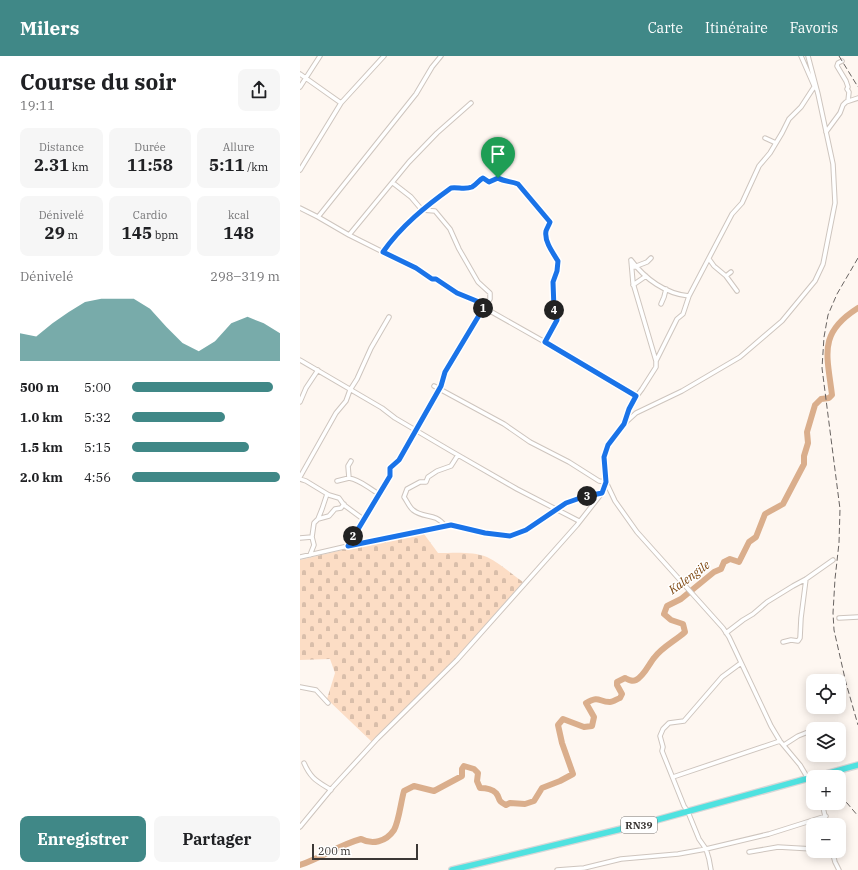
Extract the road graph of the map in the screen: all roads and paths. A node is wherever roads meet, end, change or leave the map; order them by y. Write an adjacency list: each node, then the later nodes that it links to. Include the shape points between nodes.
1 (320, 56): 8 (street)
2 (384, 56): 14 (street)
3 (440, 56): 23 (street, via 416,94)
4 (801, 56): 10 (street)
5 (808, 56): 11 (street)
6 (842, 61): 13 (street, via 837,66 846,80)
7 (300, 74): 8 (street)
8 (306, 78): 9 (street); 14 (street)
9 (300, 87)
10 (814, 87): 11 (street); 18 (street, via 801,107 789,119)
11 (818, 94): 16 (street)
12 (858, 98): 13 (street)
13 (848, 101): 16 (street)
14 (341, 103): 19 (street)
15 (471, 103): 20 (street, via 437,133)
16 (826, 132): 49 (street, via 833,164 835,203 823,264 816,281 782,321 740,357 636,414)
17 (765, 138): 18 (street)
18 (776, 143): 27 (street, via 759,166 742,203 732,214)
19 (300, 170)
20 (393, 183): 22 (street, via 411,197); 24 (street)
21 (300, 208): 23 (street)
22 (422, 210): 25 (street); 38 (street, via 435,211 450,229 478,282 490,293 490,299); 40 (street, via 451,188 472,186 483,178 489,182 498,178 507,182 512,181 521,187 550,222 546,235 558,261 553,282 557,320)
23 (318, 217): 24 (street)
24 (350, 235): 25 (street)
25 (383, 252): 38 (street, via 457,293 479,302)
26 (651, 258): 28 (street)
27 (709, 259): 31 (street); 36 (street)
28 (635, 266): 29 (street); 29 (street, via 631,260); 32 (street)
29 (631, 268): 33 (street)
30 (731, 272): 31 (street)
31 (726, 276): 35 (street)
32 (650, 280): 33 (street, via 646,275); 34 (street)
33 (633, 284): 42 (street)
34 (666, 289): 36 (street); 37 (street)
35 (737, 291)
36 (689, 296): 42 (street, via 683,314 677,319)
37 (661, 304)
38 (484, 308): 40 (street); 45 (street, via 445,372)
39 (389, 317): 46 (street)
40 (545, 342): 47 (street)
41 (300, 360): 43 (street)
42 (656, 361): 47 (street, via 656,367)
43 (318, 370): 46 (street); 48 (street)
44 (434, 386): 45 (street)
45 (439, 389): 50 (street); 57 (street, via 504,424 530,442 599,481)
46 (350, 390): 50 (street); 54 (street, via 346,401 336,413)
47 (636, 396): 49 (street)
48 (300, 402)
49 (624, 424): 57 (street, via 608,445 604,457)
50 (416, 431): 51 (street); 60 (street, via 399,460 390,468 390,476)
51 (458, 455): 62 (street); 66 (street, via 451,466 437,471 428,477 426,482 406,489 404,496 414,511 435,517)
52 (351, 461): 55 (street, via 348,466)
53 (300, 470): 54 (street)
54 (300, 477): 59 (street)
55 (349, 478): 56 (street); 60 (street, via 363,482)
56 (337, 481)
57 (606, 482): 58 (street); 76 (street, via 615,501 637,532)
58 (602, 493): 62 (street, via 583,497); 65 (street)
59 (326, 494): 61 (street, via 339,498); 63 (street)
60 (379, 494): 64 (street)
61 (344, 504): 63 (street, via 329,516); 64 (street)
62 (556, 509): 65 (street); 66 (street, via 526,530 510,536)
63 (318, 519): 68 (street, via 314,523)
64 (363, 519): 69 (street)
65 (580, 522): 90 (street, via 457,660 377,739)
66 (445, 526): 69 (street)
67 (300, 538): 68 (street)
68 (312, 538): 70 (street, via 314,545)
69 (348, 546): 70 (street)
70 (310, 555): 71 (street)
71 (300, 557)
72 (833, 560): 73 (street)
73 (806, 579): 76 (street); 77 (street, via 800,638 798,641)
74 (858, 617): 75 (street)
75 (840, 618)
76 (726, 632): 78 (street)
77 (784, 642)
78 (741, 664): 82 (street); 88 (street, via 722,677 684,721 669,723 663,729 660,736 662,751)
79 (300, 687): 80 (street, via 316,690)
80 (328, 703)
81 (806, 733): 83 (street)
82 (780, 741): 83 (street); 88 (street)
83 (784, 745): 87 (street)
84 (304, 763): 90 (street, via 308,774)
85 (858, 765): 86 (highway, RN39)
86 (840, 770)
87 (806, 772)
88 (673, 777): 92 (street)
89 (806, 780): 92 (highway, RN39)
90 (330, 790): 94 (street)
91 (824, 810): 93 (street)
92 (688, 812): 95 (street); 99 (highway, RN39)
93 (826, 816): 95 (street, via 769,834)
94 (300, 827)
95 (706, 849): 100 (street); 101 (street)
96 (806, 849): 97 (street, via 778,847)
97 (749, 852)
98 (834, 858): 102 (street)
99 (452, 870)
100 (557, 870)
101 (711, 870)
102 (840, 870)

